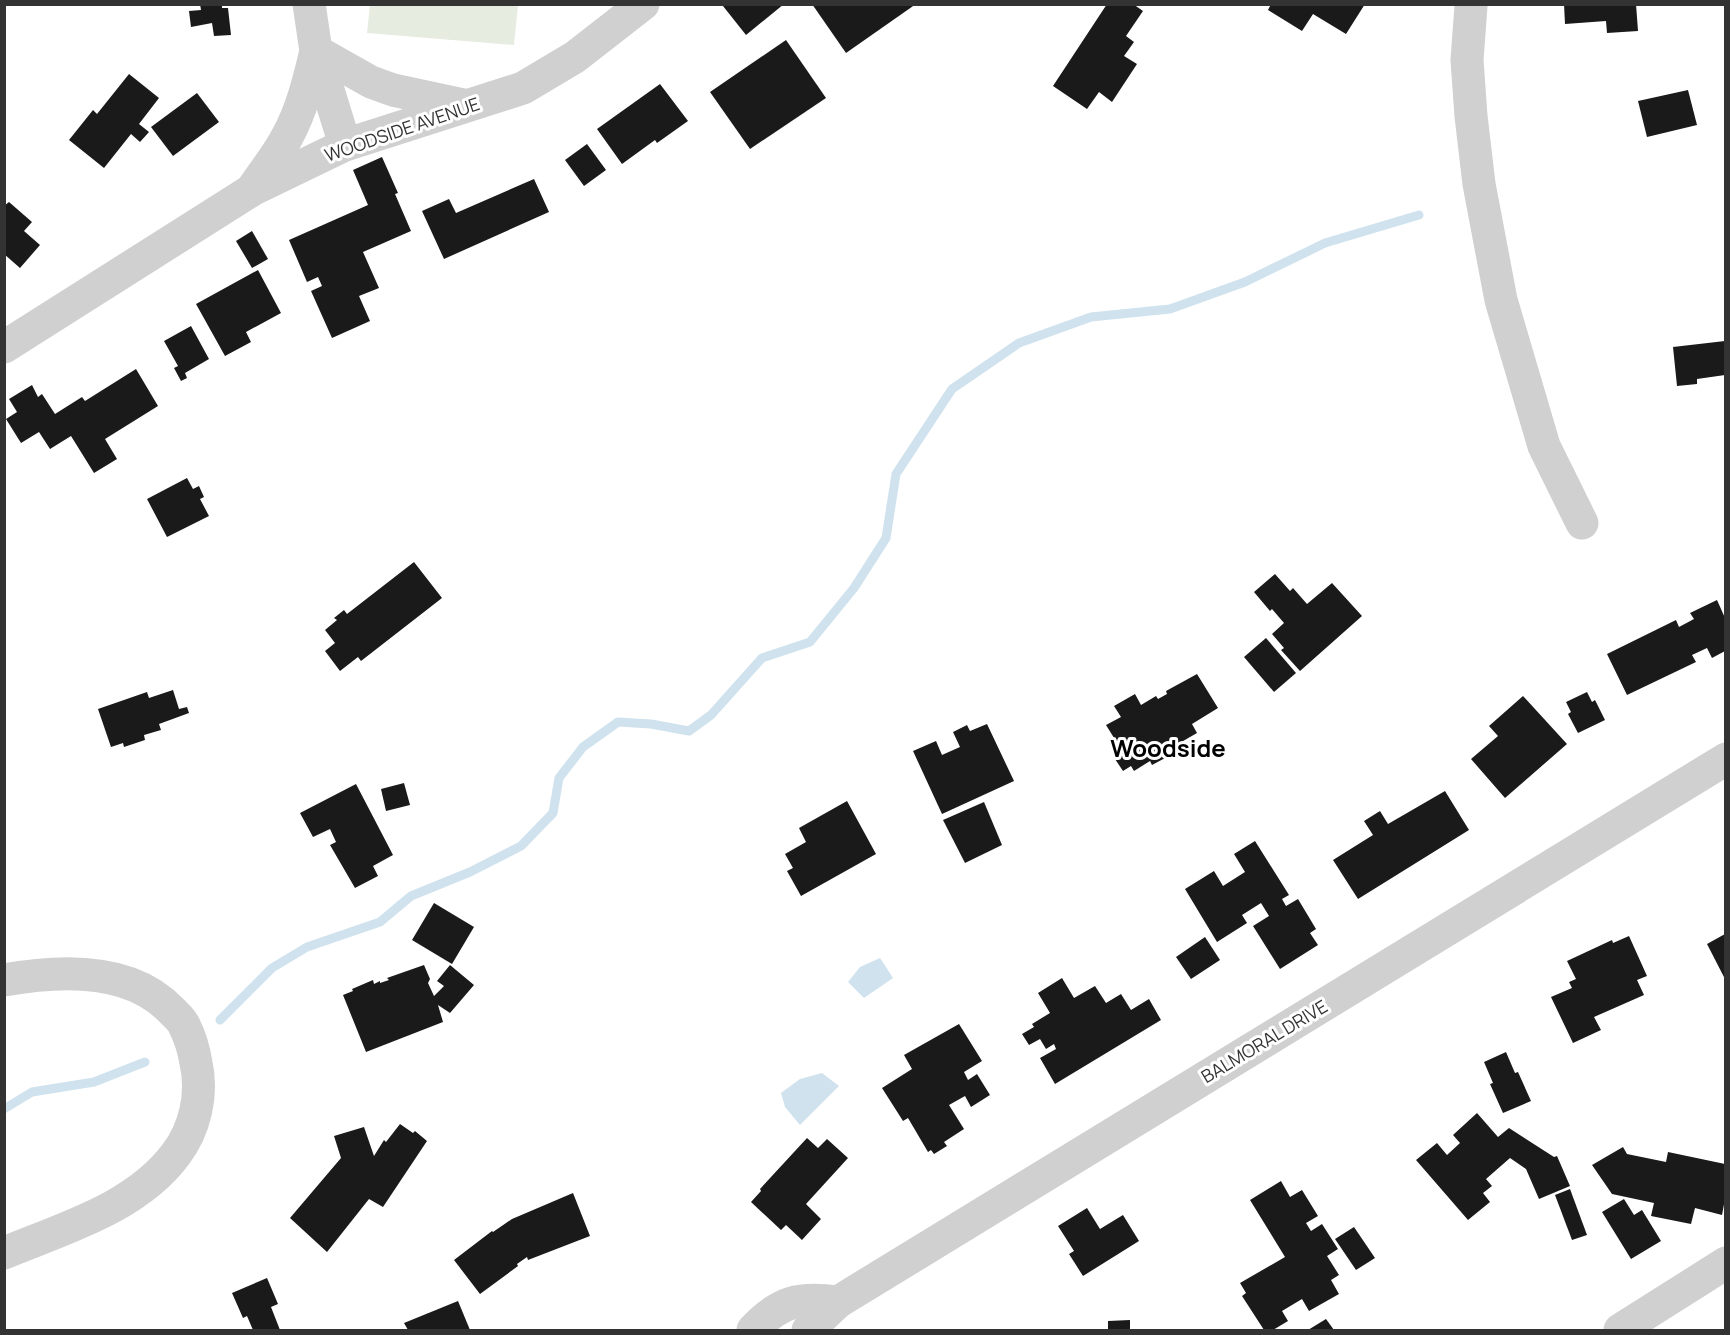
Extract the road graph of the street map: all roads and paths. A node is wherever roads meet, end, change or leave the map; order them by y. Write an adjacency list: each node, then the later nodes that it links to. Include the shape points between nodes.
1 (309, 4): 4 (street)
2 (643, 4): 5 (street, WOODSIDE AVENUE, via 575,57 523,88)
3 (1469, 5): 9 (street, via 1471,116 1479,184 1501,300 1544,446)
4 (316, 51): 5 (street, via 393,90); 6 (street); 7 (street, via 294,124)
5 (465, 105): 6 (street, WOODSIDE AVENUE)
6 (345, 145): 7 (street, WOODSIDE AVENUE)
7 (252, 190): 8 (street, WOODSIDE AVENUE)
8 (4, 346)
9 (1582, 523)
10 (1725, 759): 14 (street, BALMORAL DRIVE)
11 (4, 980): 12 (street, via 65,974 101,976 134,985 161,999 183,1023 199,1076 197,1106 190,1128 177,1154 157,1175 101,1213)
12 (4, 1253)
13 (1725, 1263): 17 (street)
14 (838, 1302): 15 (street, via 800,1300 784,1305 770,1312); 16 (street, BALMORAL DRIVE)
15 (753, 1330)
16 (808, 1330)
17 (1620, 1330)

